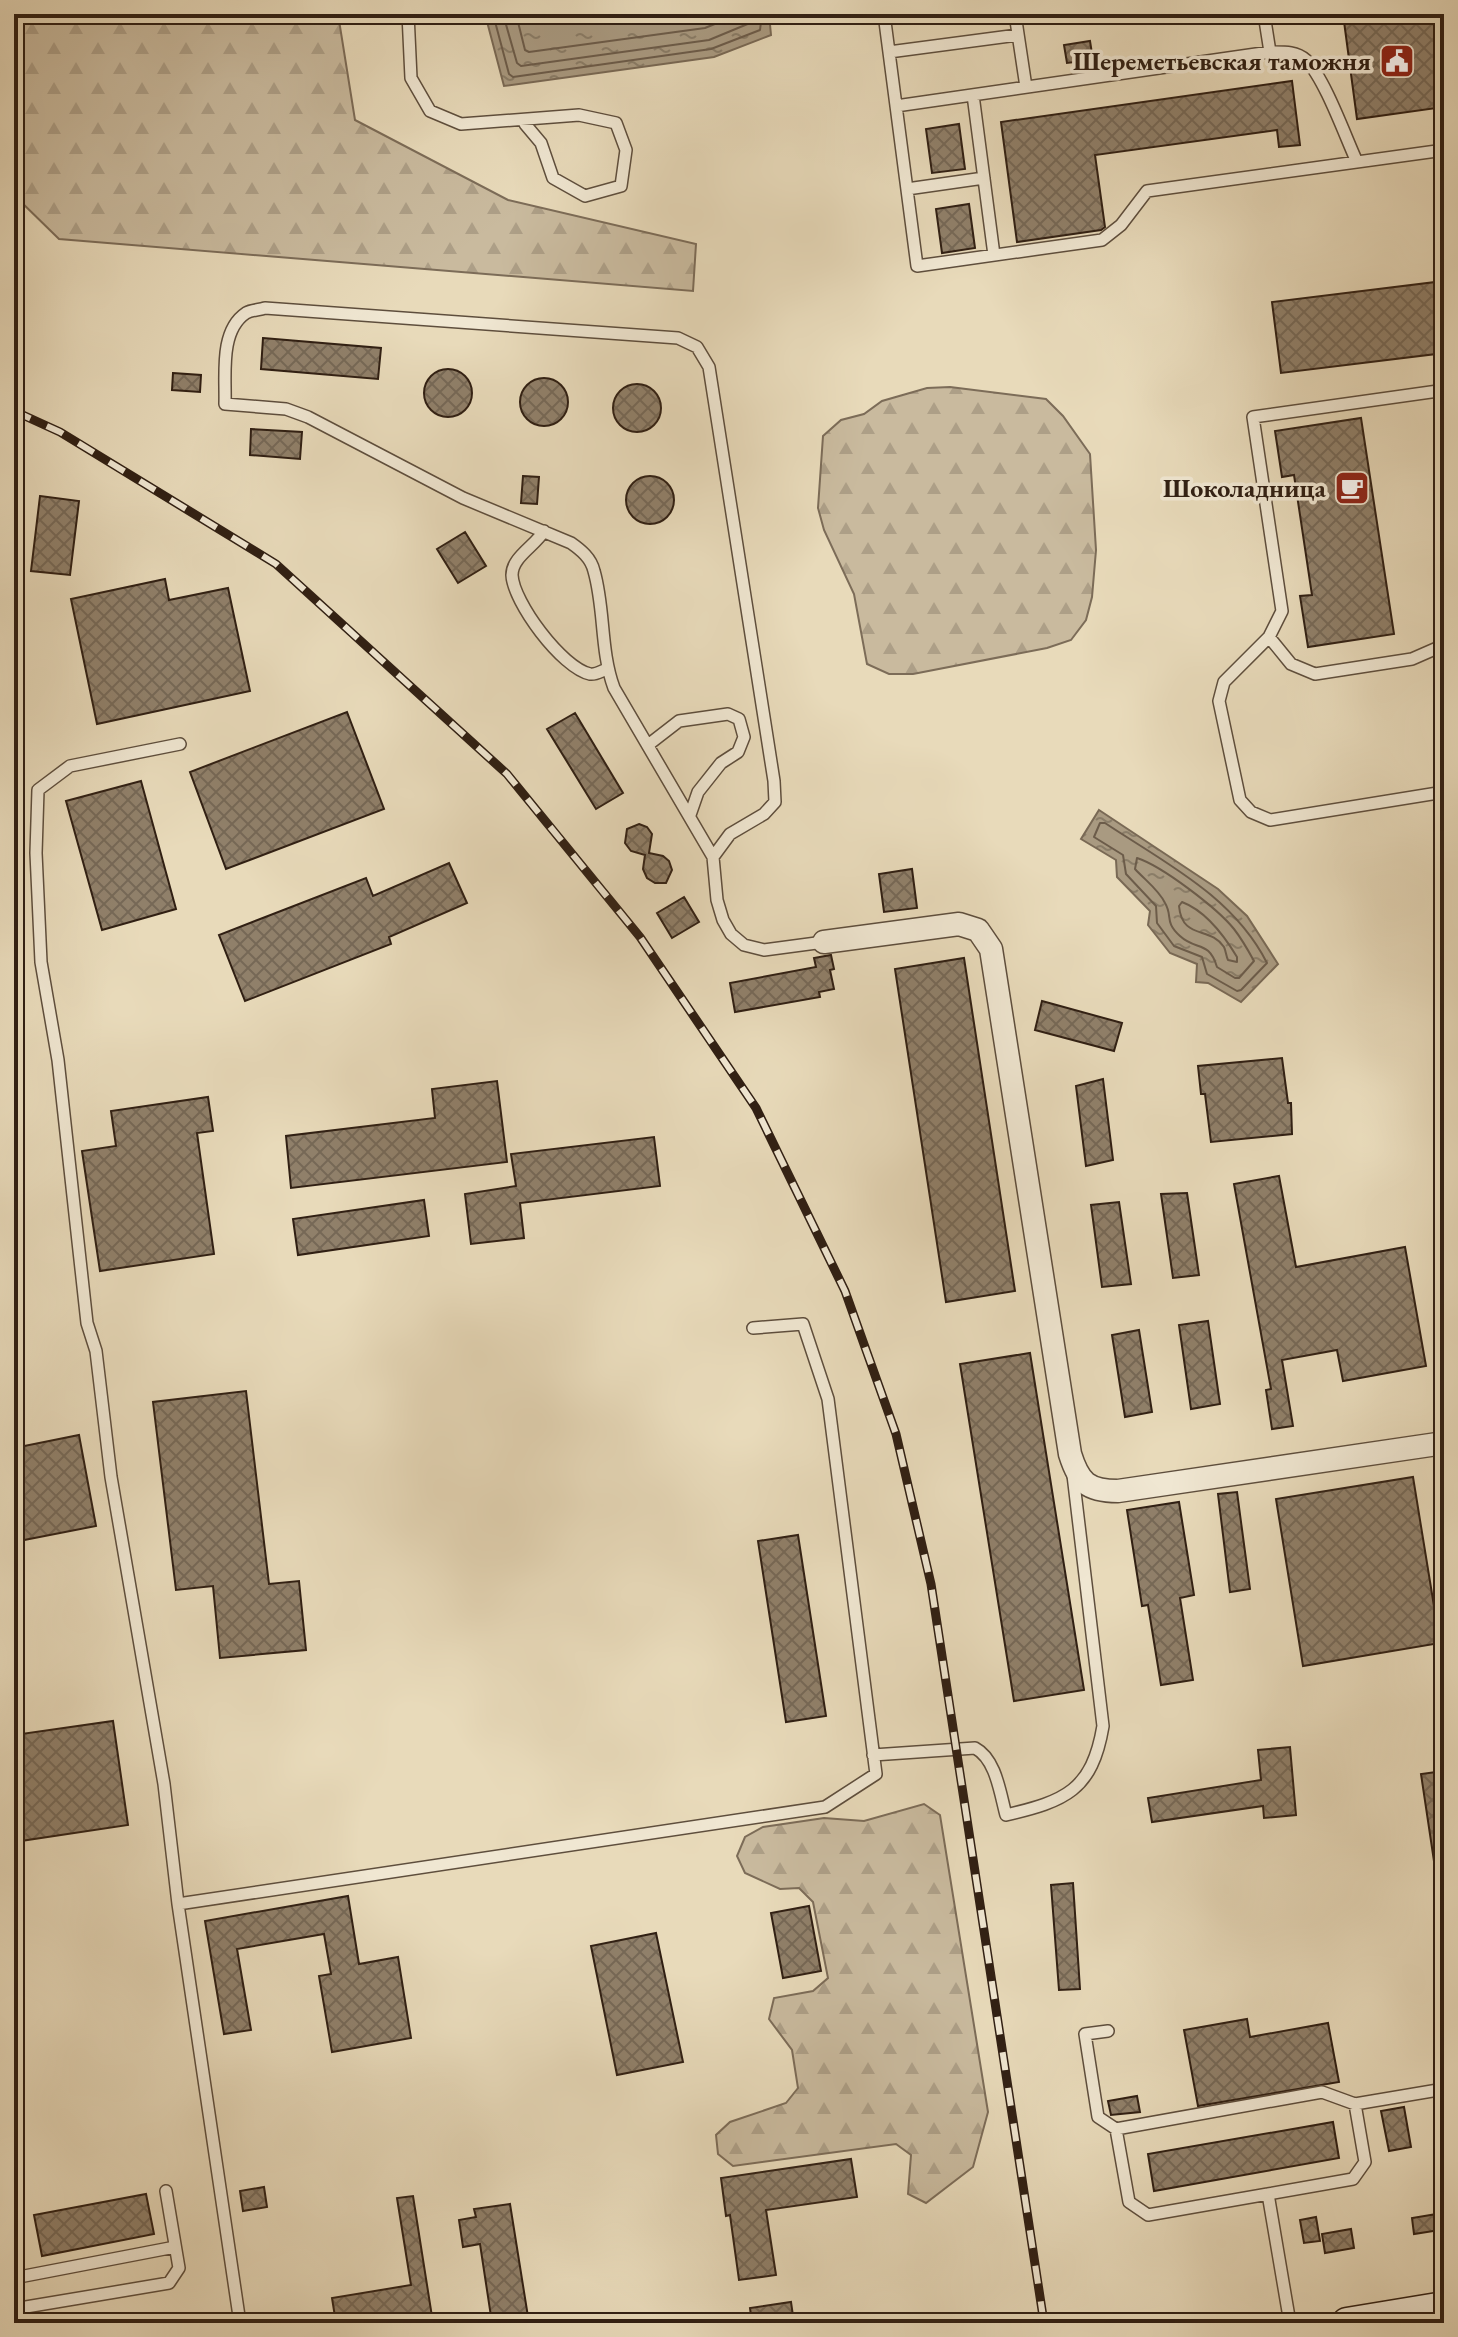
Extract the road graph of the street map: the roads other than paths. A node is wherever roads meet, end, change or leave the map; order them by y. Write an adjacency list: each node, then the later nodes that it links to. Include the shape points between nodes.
1 (408, 14): 11 (lane, via 411,78 430,111 461,124 579,115 616,123 626,150 621,186 585,196 553,178 541,143)
2 (884, 14): 6 (lane)
3 (1015, 14): 5 (lane)
4 (1264, 14): 7 (lane)
5 (1018, 35): 6 (lane); 8 (lane)
6 (889, 52): 10 (lane)
7 (1270, 52): 8 (lane); 13 (lane, via 1304,58 1316,73)
8 (1026, 87): 9 (lane)
9 (973, 95): 10 (lane); 14 (lane)
10 (896, 106): 15 (lane)
11 (525, 124)
12 (1444, 150): 13 (lane)
13 (1357, 162): 16 (lane, via 1147,191 1102,240)
14 (984, 178): 15 (lane); 16 (lane)
15 (907, 189): 16 (lane, via 917,266)
16 (994, 255)
17 (1438, 391): 19 (lane, via 1253,417 1282,611)
18 (544, 531): 21 (lane, via 571,543 594,569); 21 (lane, via 518,558 512,572 514,587 560,656 587,673); 26 (lane, via 463,498 308,417 286,409 225,404 233,328 247,313 265,308 678,338 697,347 709,367 775,792 775,802 764,814 730,834)
19 (1269, 637): 20 (lane, via 1291,664 1315,674 1412,659); 24 (lane, via 1224,682 1219,701 1240,800 1251,812 1270,820)
20 (1444, 645)
21 (607, 669): 23 (lane)
22 (180, 744): 32 (lane, via 70,766 38,790 36,853 41,962 58,1060 87,1323 96,1351 111,1477 164,1784)
23 (648, 745): 25 (lane); 25 (lane, via 679,721 728,714 739,719 744,737 738,752 721,763 698,792)
24 (1444, 792)
25 (690, 815): 26 (lane)
26 (713, 857): 27 (lane, via 723,920 744,945 764,950)
27 (824, 942): 30 (street, via 959,924 978,930 991,949)
28 (753, 1328): 31 (lane, via 803,1324 828,1399)
29 (1444, 1443): 30 (street, via 1118,1491 1087,1485)
30 (1070, 1454): 31 (lane, via 1103,1726 1084,1777 1051,1804 1006,1815 989,1761 975,1748)
31 (873, 1755): 32 (lane, via 876,1774 825,1807)
32 (178, 1904): 43 (lane)
33 (1108, 2031): 36 (lane, via 1085,2034 1098,2117)
34 (1444, 2089): 35 (lane)
35 (1355, 2104): 36 (lane, via 1322,2092); 38 (lane, via 1365,2162 1353,2179)
36 (1116, 2129): 38 (lane, via 1129,2202 1148,2215)
37 (166, 2191): 39 (lane)
38 (1268, 2194): 44 (lane)
39 (175, 2247): 40 (lane); 42 (lane, via 179,2268 169,2283)
40 (14, 2278)
41 (1444, 2307): 45 (main road)
42 (14, 2309)
43 (240, 2323)
44 (1290, 2323)
45 (1347, 2323)

